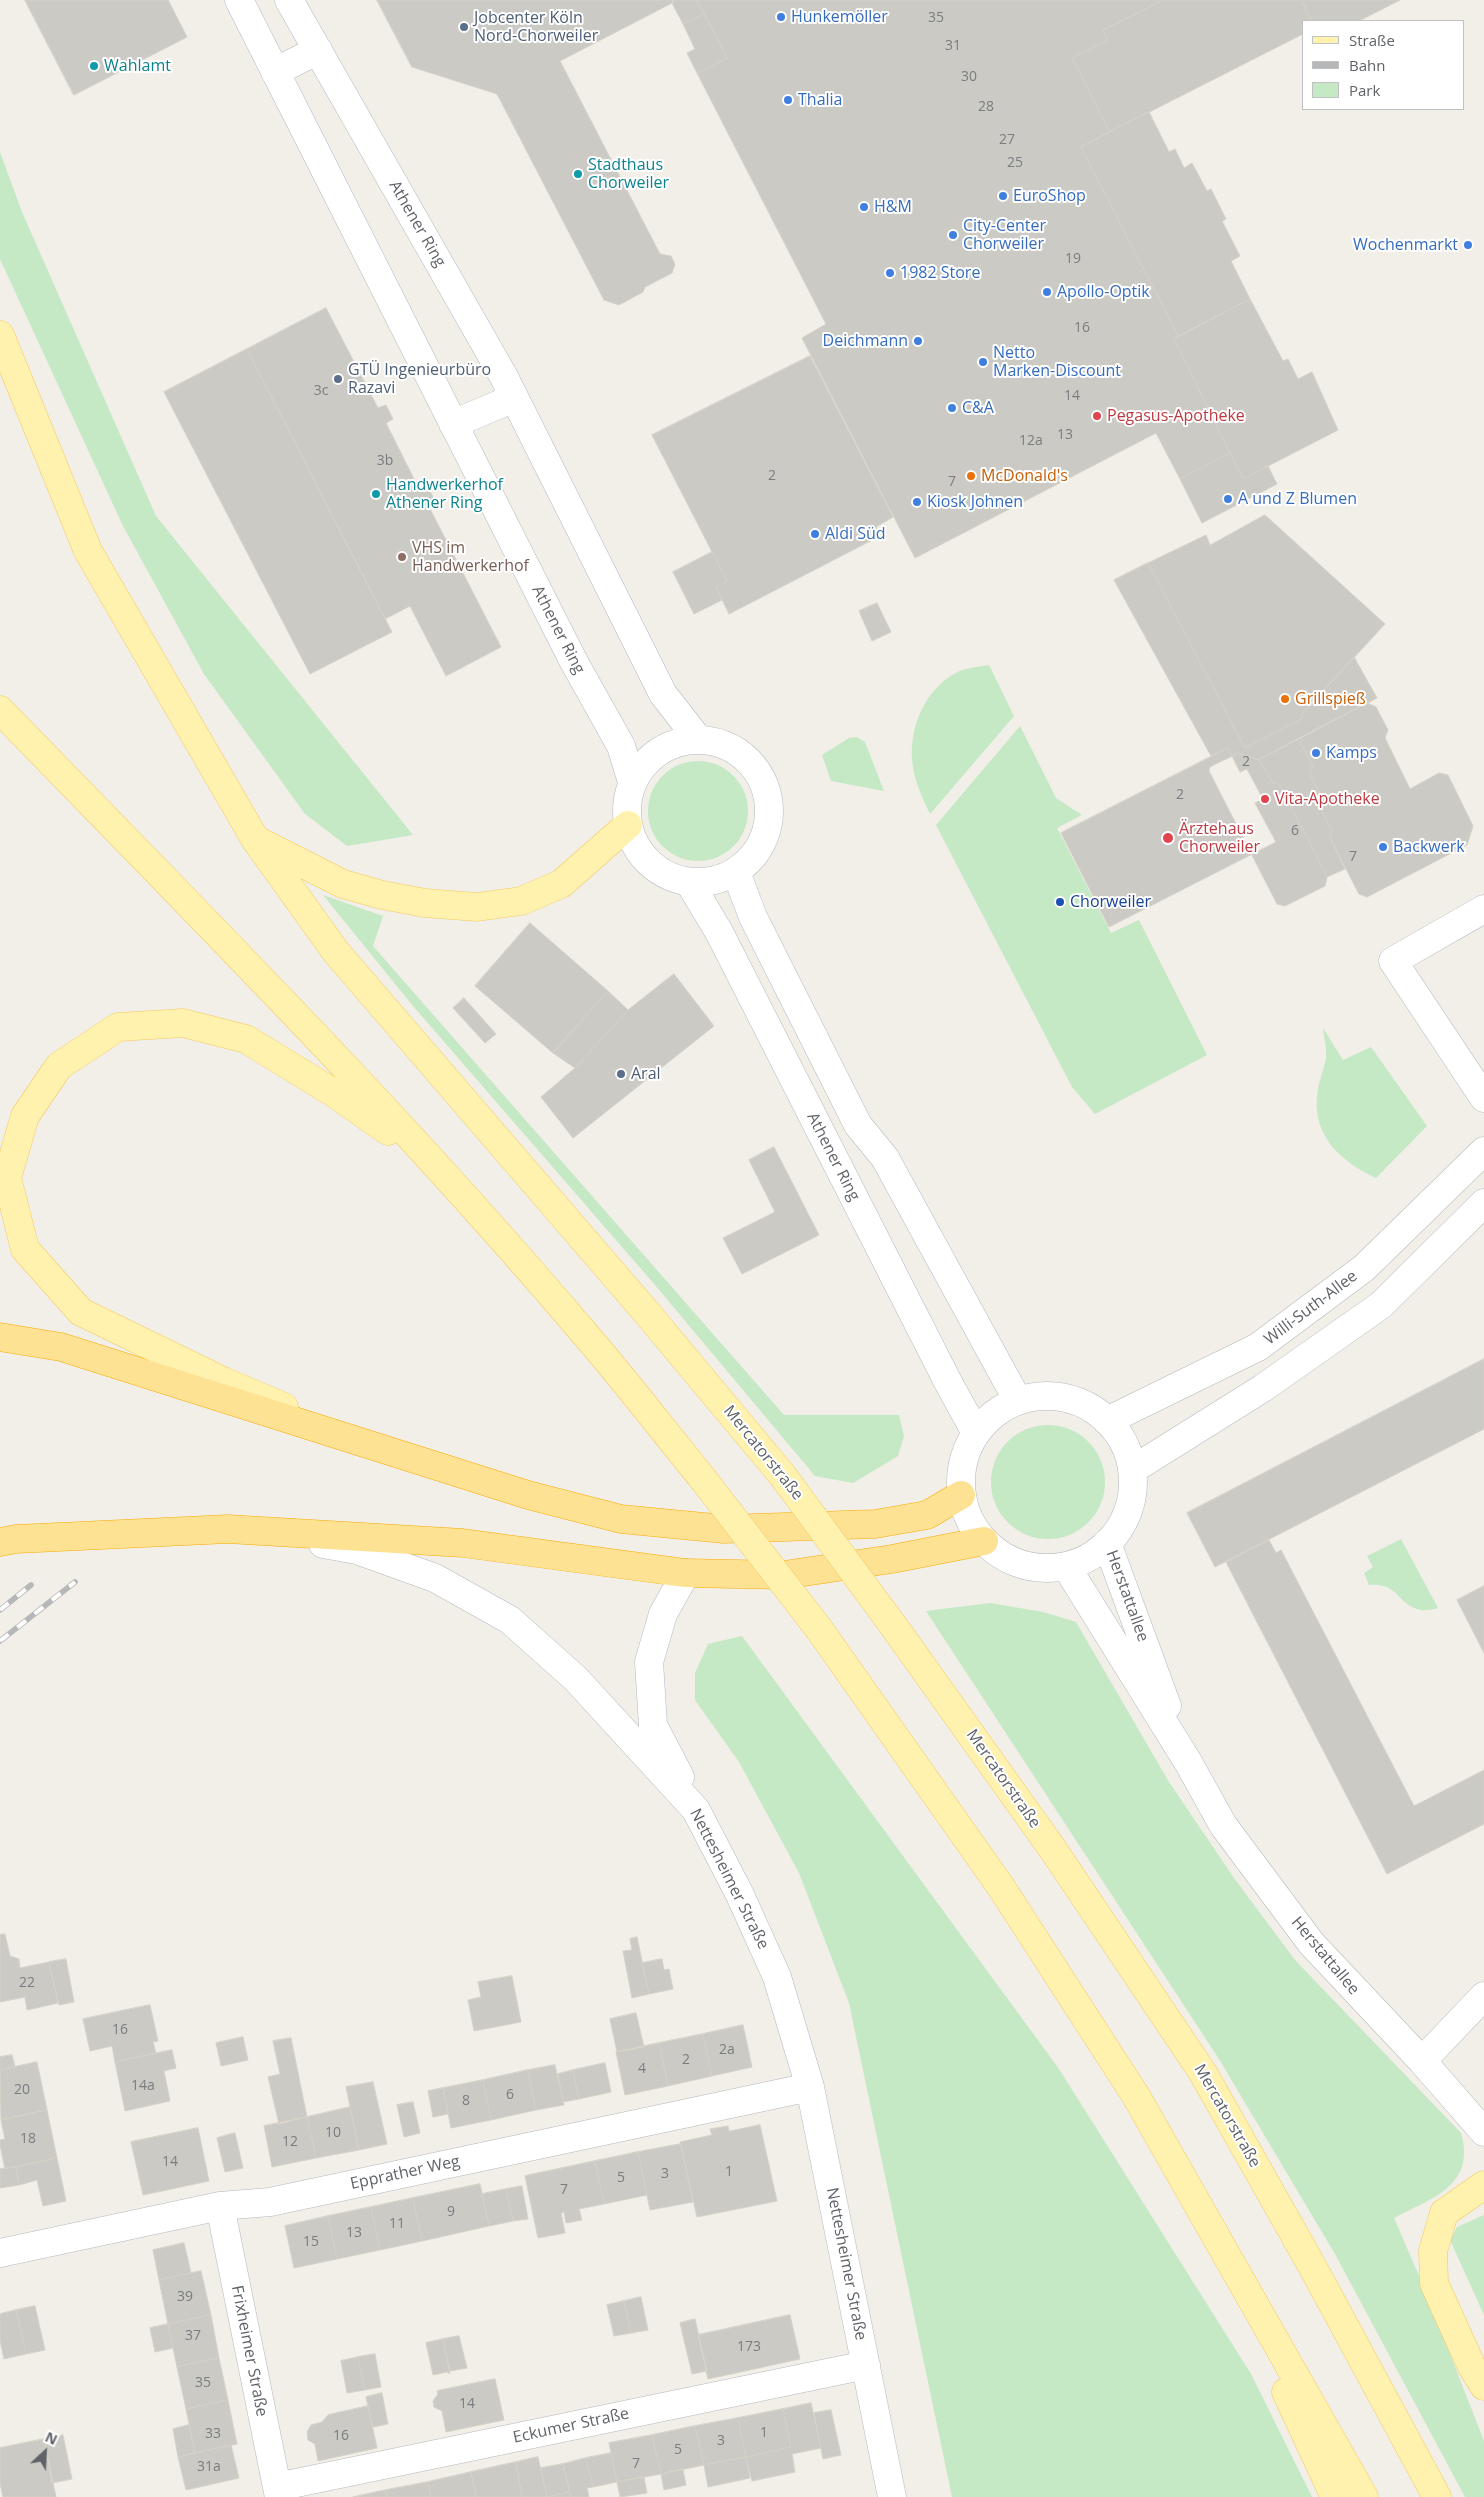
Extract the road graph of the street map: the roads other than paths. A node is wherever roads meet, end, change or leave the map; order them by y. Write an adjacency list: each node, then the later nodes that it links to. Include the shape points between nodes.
1 (238, 0): 4 (street, Athener Ring)
2 (289, 0): 3 (street, Athener Ring)
3 (318, 50): 4 (street); 6 (street, Athener Ring)
4 (275, 72): 7 (street, Athener Ring)
5 (0, 335): 12 (main road, Mercatorstraße, via 88,551)
6 (514, 398): 7 (street); 9 (street, Athener Ring, via 663,694)
7 (453, 424): 10 (street, Athener Ring, via 574,662 621,746)
8 (0, 710): 18 (main road, via 271,989)
9 (698, 739): 10 (street, Athener Ring, via 658,750); 13 (street, Athener Ring, via 728,745 753,765 768,792 769,824 765,838 753,857)
10 (632, 782): 11 (street, Athener Ring, via 626,811)
11 (628, 825): 12 (main road, via 561,884 521,900 477,907 425,903 343,884); 14 (street, Athener Ring, via 635,845 648,861 665,874)
12 (255, 839): 49 (main road, Mercatorstraße, bridge, via 336,952 783,1476 1054,1851 1203,2073)
13 (736, 872): 14 (street, Athener Ring, via 714,880); 21 (street, via 753,917 858,1125 885,1158)
14 (689, 882): 23 (street, Athener Ring, via 719,932)
15 (1484, 909): 16 (street, via 1393,961)
16 (1484, 1098)
17 (1484, 1151): 22 (street, Willi-Suth-Allee, via 1364,1268 1258,1347)
18 (433, 1162): 24 (main road, via 334,1093 246,1039 184,1023 118,1027 60,1066 26,1116 7,1178 25,1248 81,1312 224,1381); 41 (main road, bridge, via 584,1333 819,1629 1001,1887 1136,2096)
19 (1484, 1203): 25 (street, via 1381,1305 1262,1388)
20 (0, 1337): 24 (highway, via 61,1347)
21 (1018, 1401): 22 (street, via 1042,1396 1066,1398 1088,1407); 23 (street, via 994,1414)
22 (1107, 1421): 25 (street, via 1119,1436)
23 (976, 1433): 26 (street, via 964,1459)
24 (380, 1448): 26 (highway, via 528,1495 621,1519 724,1528 876,1524 927,1515)
25 (1132, 1470): 30 (street, via 1132,1496 1123,1522)
26 (961, 1494): 28 (street, via 973,1528)
27 (228, 1529): 29 (highway); 32 (highway, via 464,1543); 34 (street, Nettesheimer Straße, via 357,1550 435,1578 510,1620 576,1679)
28 (984, 1541): 31 (street, via 1014,1562 1048,1568); 32 (highway, via 784,1576)
29 (0, 1542)
30 (1108, 1543): 31 (street, via 1088,1558); 33 (street, Herstattallee)
31 (1066, 1566): 33 (street, Herstattallee)
32 (686, 1573): 34 (street, via 663,1614 649,1662 653,1725)
33 (1188, 1762): 36 (street, Herstattallee, via 1223,1825 1311,1943)
34 (696, 1810): 37 (street, Nettesheimer Straße, via 777,1977)
35 (1484, 1996): 36 (street)
36 (1422, 2061): 38 (street, Herstattallee)
37 (810, 2088): 40 (street, Epprather Weg, via 270,2202); 43 (street, Nettesheimer Straße)
38 (1484, 2132)
39 (1484, 2186): 44 (main road, via 1444,2213 1432,2251 1434,2283 1471,2365)
40 (220, 2206): 42 (street, Epprather Weg); 45 (street, Frixheimer Straße)
41 (1202, 2209): 47 (main road); 48 (main road)
42 (0, 2253)
43 (866, 2365): 45 (street, Eckumer Straße); 46 (street, Nettesheimer Straße)
44 (1484, 2386)
45 (278, 2492)
46 (892, 2497)
47 (1335, 2497)
48 (1364, 2497)
49 (1437, 2497)

